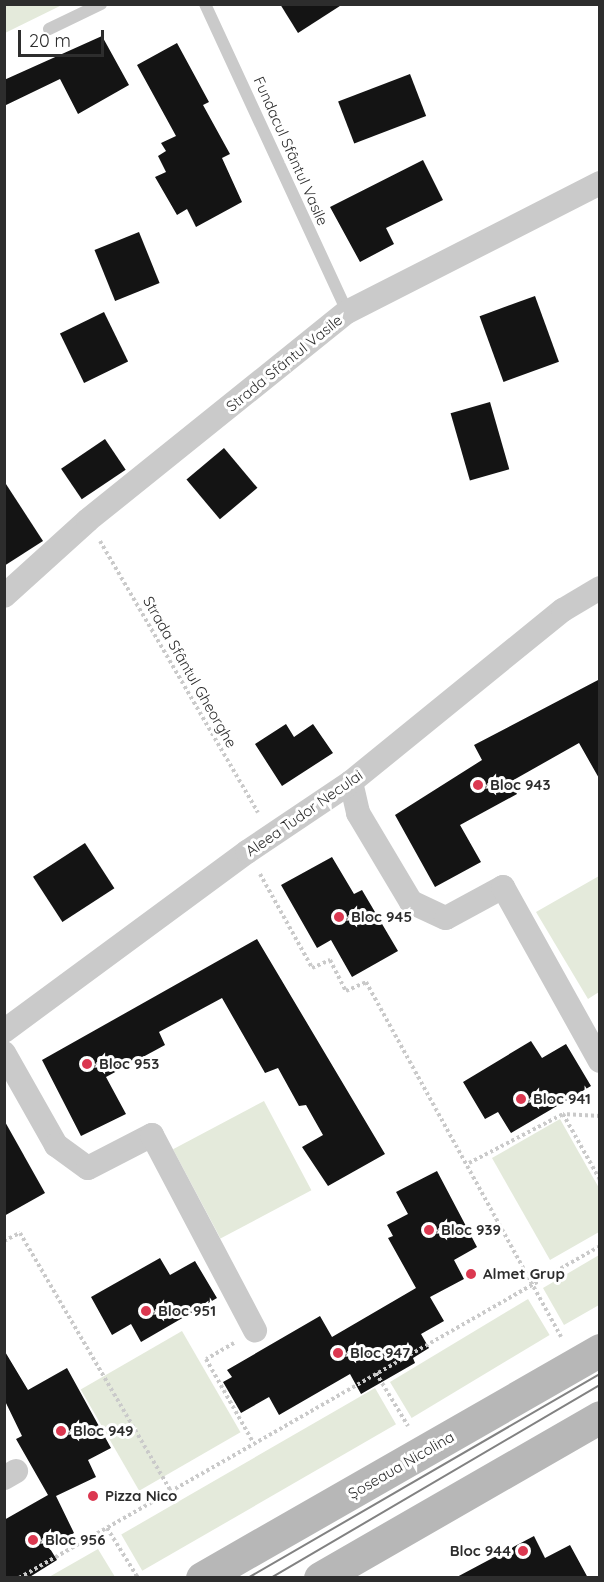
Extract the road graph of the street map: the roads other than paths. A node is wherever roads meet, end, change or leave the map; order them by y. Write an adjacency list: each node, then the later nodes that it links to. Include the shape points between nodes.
1 (102, 4): 3 (lane)
2 (205, 4): 5 (lane, Fundacul Sfântul Vasile)
3 (48, 29)
4 (600, 183): 5 (street, Strada Sfântul Vasile)
5 (347, 312): 7 (street, Strada Sfântul Vasile, via 88,520)
6 (600, 588): 8 (street, Aleea Tudor Neculai, via 563,610)
7 (4, 596)
8 (351, 782): 9 (street, Aleea Tudor Neculai, via 247,852); 11 (street, via 358,813 411,902 446,918 503,887)
9 (4, 1032)
10 (4, 1053): 12 (street, via 56,1145 88,1168 152,1135)
11 (600, 1061)
12 (255, 1330)
13 (587, 1357): 15 (main road, Șoseaua Nicolina)
14 (600, 1417): 16 (main road)
15 (202, 1578)
16 (320, 1578)

